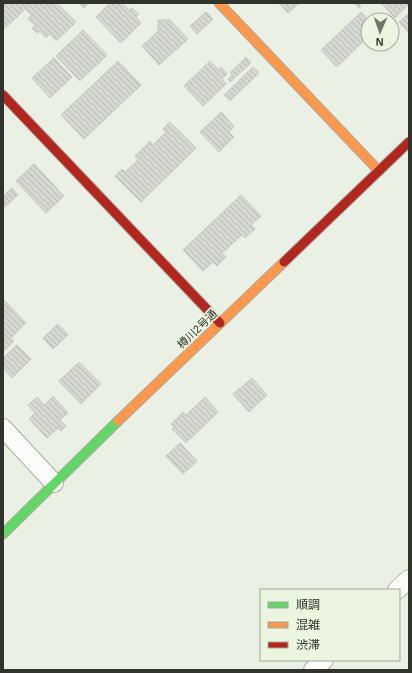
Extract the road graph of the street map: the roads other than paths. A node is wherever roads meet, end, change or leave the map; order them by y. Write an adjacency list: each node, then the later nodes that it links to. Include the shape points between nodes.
1 (219, 3): 4 (street)
2 (3, 95): 5 (street)
3 (409, 142): 4 (street, 樽川2号通)
4 (378, 171): 5 (street, 樽川2号通)
5 (220, 323): 7 (street, 樽川2号通)
6 (3, 428): 7 (street)
7 (54, 483): 8 (street, 樽川2号通)
8 (3, 534)
9 (409, 579): 10 (street)
10 (398, 589)
11 (323, 661): 12 (street)
12 (313, 670)

